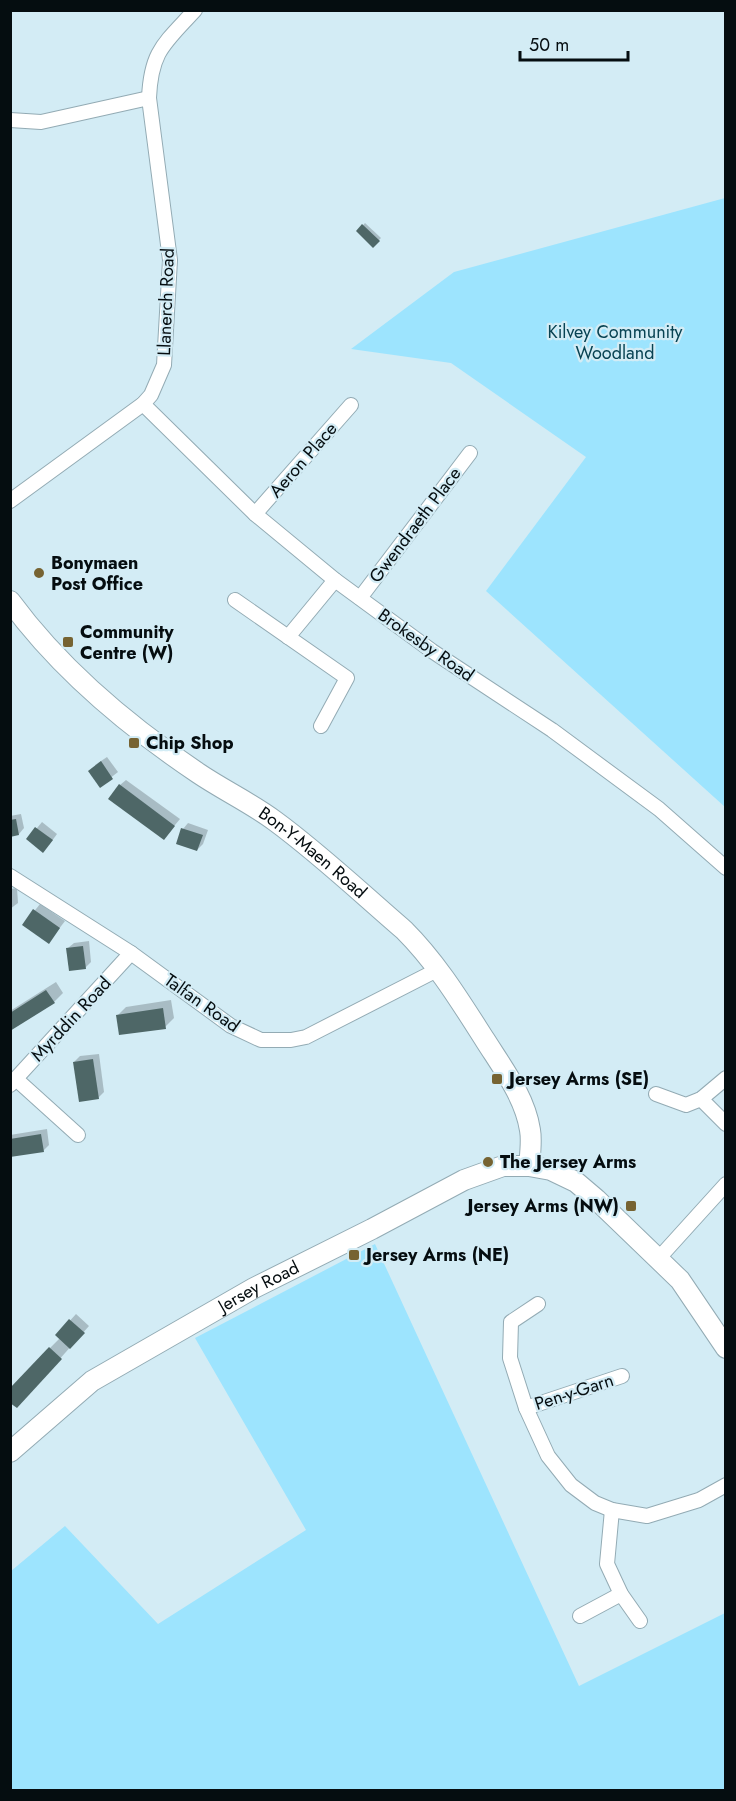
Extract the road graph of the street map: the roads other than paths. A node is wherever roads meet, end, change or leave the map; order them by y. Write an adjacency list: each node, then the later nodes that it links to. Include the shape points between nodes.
1 (195, 10): 2 (street, Llanerch Road, via 159,49 150,75)
2 (149, 98): 3 (street, via 42,122); 4 (street, Llanerch Road, via 170,260 164,365)
3 (10, 120)
4 (143, 404): 7 (street, Llanerch Road); 8 (street, Brokesby Road)
5 (351, 405): 8 (street, Aeron Place)
6 (470, 453): 10 (street, Gwendraeth Place)
7 (10, 501)
8 (255, 514): 9 (street, Brokesby Road)
9 (335, 580): 10 (street, Brokesby Road); 13 (street)
10 (360, 598): 15 (street, Brokesby Road, via 650,802)
11 (235, 600): 13 (street)
12 (10, 601): 18 (main road, Bon-Y-Maen Road, via 33,632 93,691 197,773 274,820 404,930)
13 (288, 638): 14 (street, via 347,678)
14 (321, 726)
15 (726, 868)
16 (10, 876): 17 (street, Talfan Road)
17 (131, 953): 18 (street, Talfan Road, via 231,1026 261,1040 277,1041 306,1037); 20 (street, Myrddin Road)
18 (440, 969): 25 (main road, Bon-Y-Maen Road, via 523,1105 531,1130)
19 (726, 1078): 22 (street)
20 (13, 1082): 24 (street)
21 (656, 1094): 22 (street, via 686,1105)
22 (701, 1099): 23 (street)
23 (726, 1124)
24 (78, 1135)
25 (529, 1166): 27 (main road, Jersey Road, via 551,1170 576,1182); 32 (main road, Jersey Road, via 503,1166 475,1175 254,1288 92,1381)
26 (726, 1184): 27 (street)
27 (659, 1258): 29 (main road, Jersey Road, via 680,1280)
28 (538, 1304): 31 (street, Pen-y-Garn, via 511,1322 510,1358)
29 (726, 1348)
30 (622, 1376): 31 (street, Pen-y-Garn)
31 (526, 1408): 34 (street, Pen-y-Garn, via 548,1456 571,1485)
32 (10, 1452)
33 (724, 1490): 34 (street, Pen-y-Garn, via 647,1516)
34 (612, 1510): 35 (street, via 608,1564)
35 (621, 1594): 36 (street); 37 (street)
36 (580, 1616)
37 (640, 1621)

